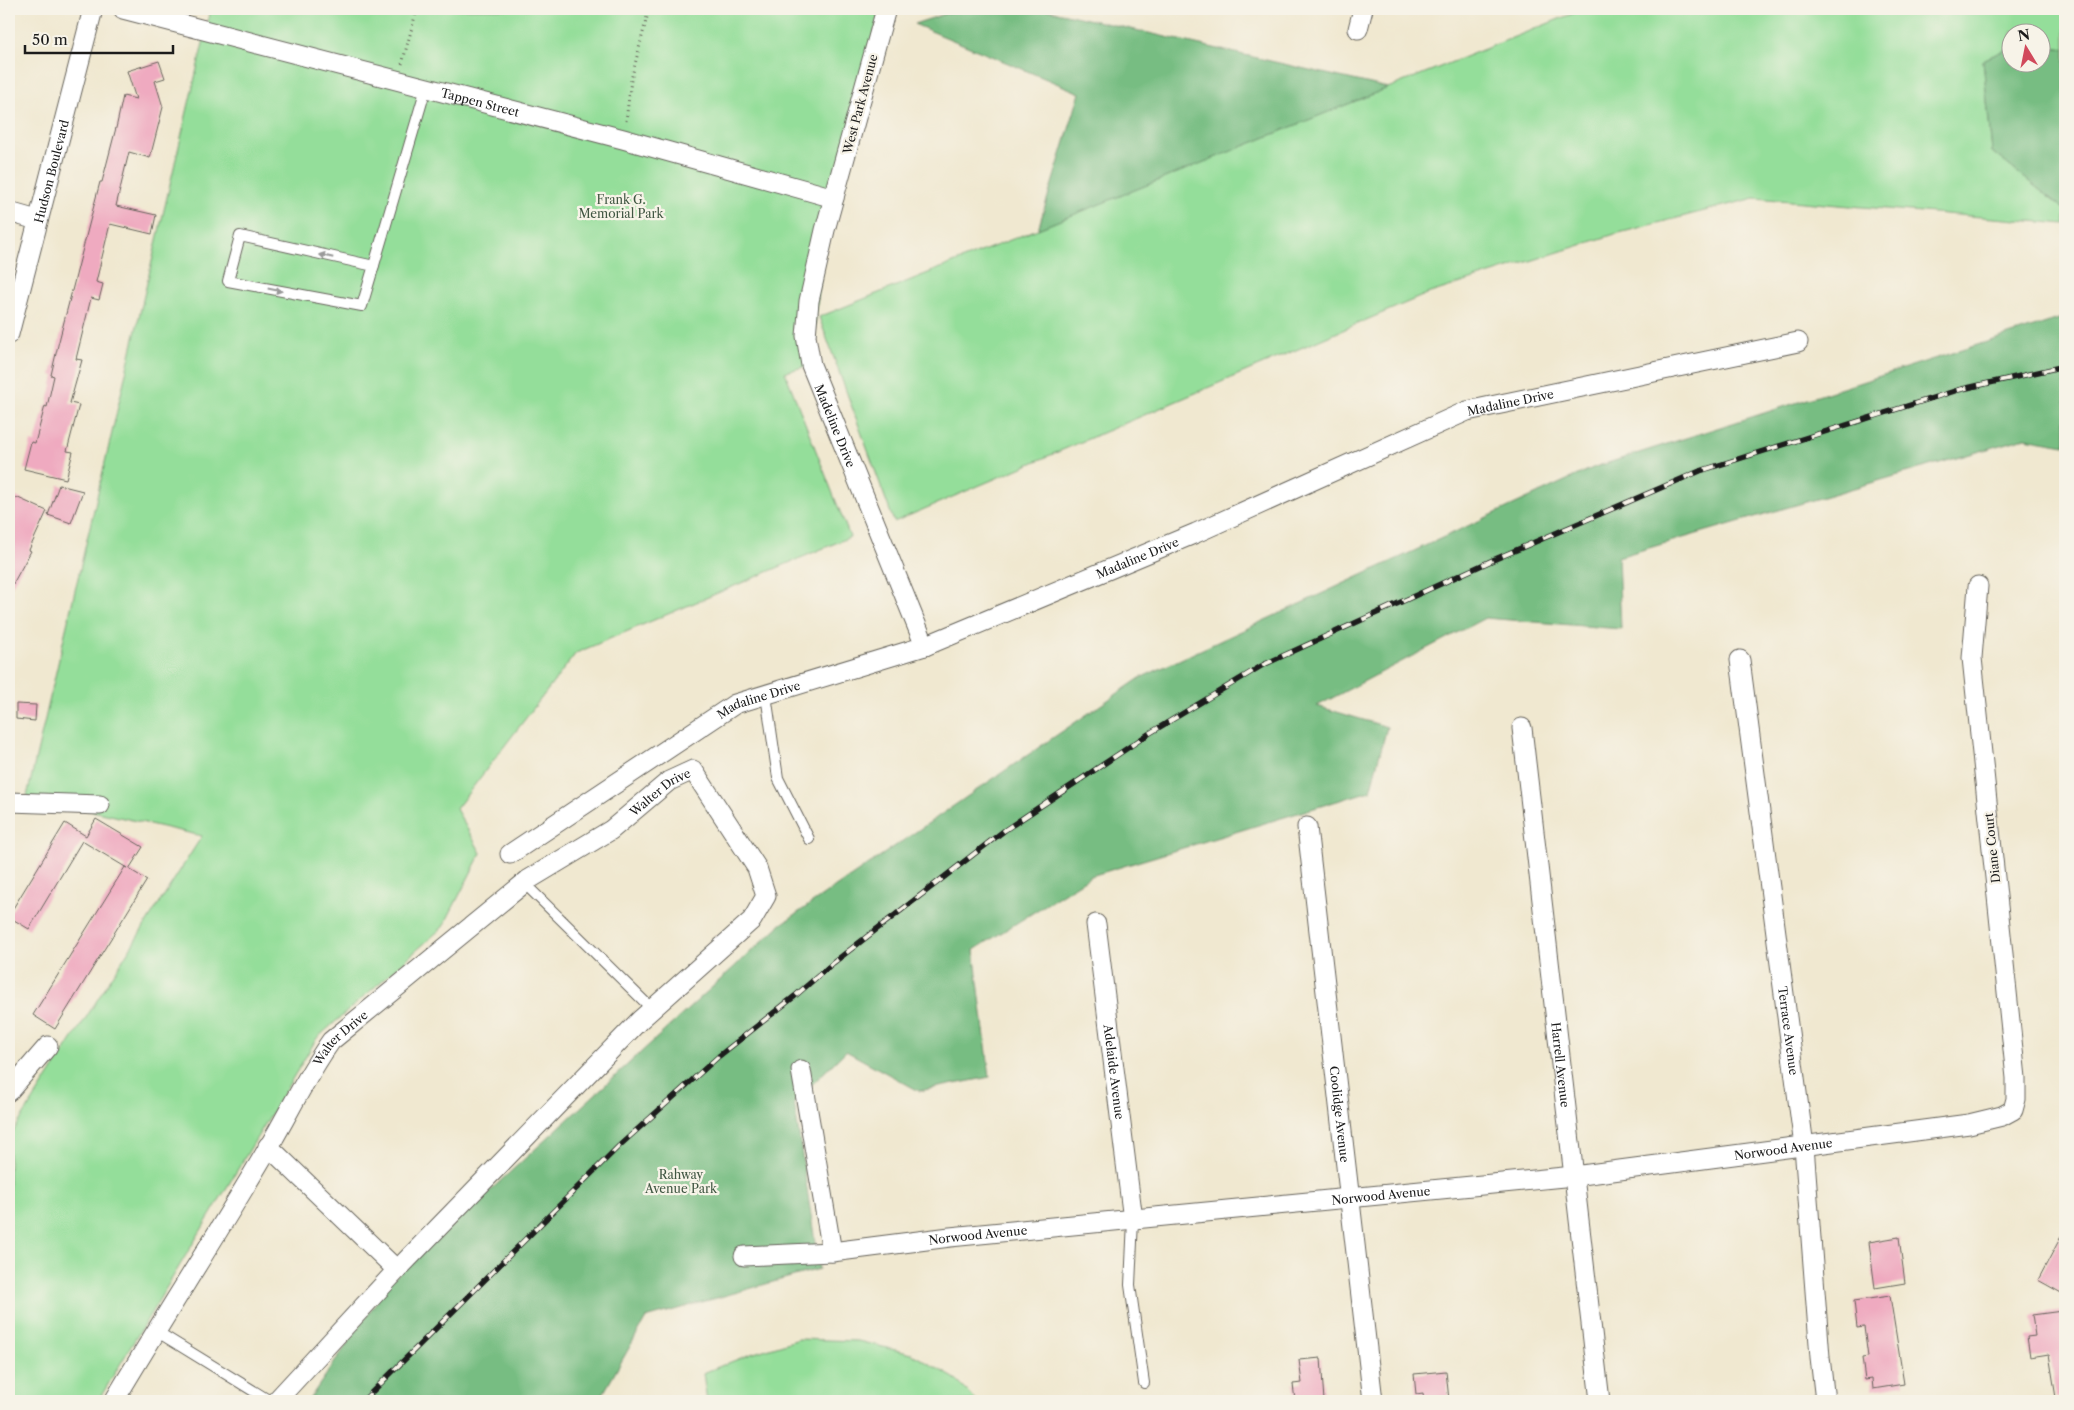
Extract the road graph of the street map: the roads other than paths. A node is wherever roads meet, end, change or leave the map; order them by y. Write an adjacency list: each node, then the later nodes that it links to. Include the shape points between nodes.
1 (93, 9): 10 (street, Hudson Boulevard)
2 (123, 9): 5 (street, Tappen Street)
3 (886, 9): 8 (street, West Park Avenue)
4 (1363, 9): 6 (street)
5 (187, 17): 7 (street, Tappen Street)
6 (1358, 29)
7 (426, 88): 8 (street, Tappen Street); 11 (lane)
8 (834, 198): 15 (street, Madeline Drive, via 809,300 806,336 811,365)
9 (9, 212): 10 (street)
10 (37, 220): 12 (street, Hudson Boulevard)
11 (374, 266): 11 (lane, one-way to 11, via 240,236 228,281 362,306)
12 (9, 334)
13 (1798, 342): 15 (street, Madaline Drive, via 1467,411 1196,533)
14 (1978, 586): 30 (street, Diane Court, via 1972,658 2016,1078)
15 (925, 646): 17 (street, Madaline Drive)
16 (1740, 660): 32 (street, Terrace Avenue)
17 (766, 695): 22 (lane, via 778,778); 23 (street, Madaline Drive, via 735,704)
18 (1522, 728): 33 (street, Harrell Avenue)
19 (9, 802): 20 (street)
20 (100, 805)
21 (1307, 827): 34 (street, Coolidge Avenue)
22 (809, 839)
23 (510, 854)
24 (524, 883): 26 (lane); 26 (street, Walter Drive, via 611,830 669,781 693,770 757,868 766,896 752,920); 31 (street, Walter Drive, via 330,1042)
25 (1096, 924): 35 (street, Adelaide Avenue)
26 (652, 1009): 38 (street, Walter Drive)
27 (48, 1046): 29 (street)
28 (801, 1070): 36 (street)
29 (9, 1091)
30 (2013, 1110): 32 (street, Norwood Avenue, via 1969,1124)
31 (268, 1146): 38 (street); 39 (street, Walter Drive)
32 (1804, 1146): 33 (street, Norwood Avenue); 46 (street, Terrace Avenue)
33 (1574, 1176): 34 (street, Norwood Avenue); 45 (street, Harrell Avenue)
34 (1349, 1199): 35 (street, Norwood Avenue); 44 (street, Coolidge Avenue)
35 (1133, 1220): 36 (street, Norwood Avenue); 40 (lane, via 1130,1285)
36 (832, 1252): 37 (street, Norwood Avenue)
37 (744, 1256)
38 (397, 1270): 43 (street, Walter Drive)
39 (156, 1331): 41 (street, Walter Drive); 42 (lane)
40 (1144, 1383)
41 (114, 1401)
42 (270, 1401)
43 (276, 1401)
44 (1373, 1401)
45 (1600, 1401)
46 (1825, 1401)

